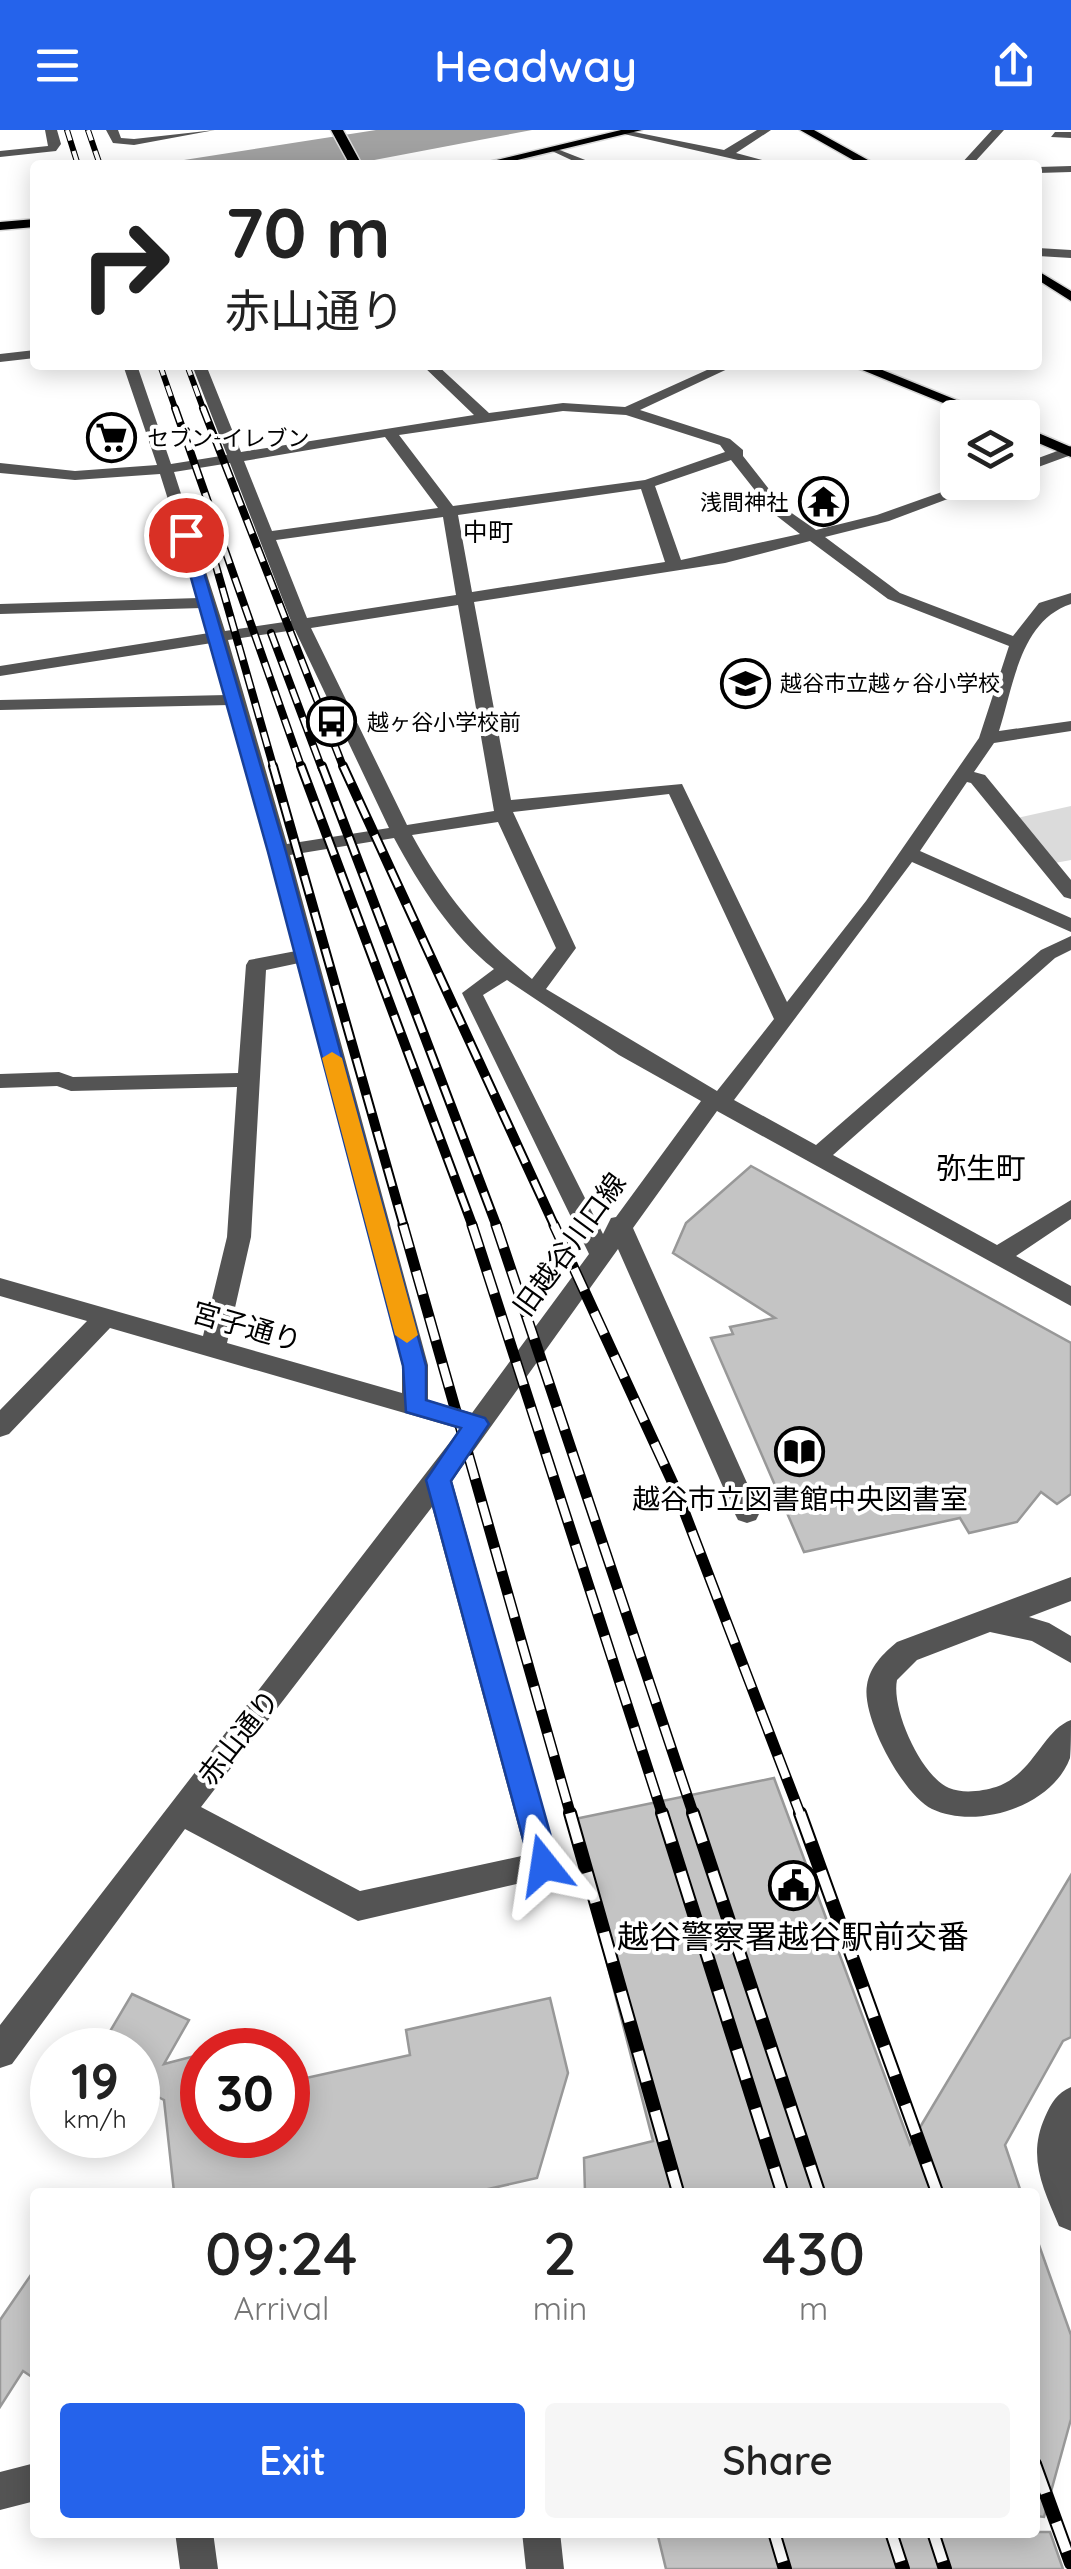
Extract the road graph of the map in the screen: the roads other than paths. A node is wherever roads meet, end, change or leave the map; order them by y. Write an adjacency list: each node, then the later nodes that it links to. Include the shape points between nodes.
1 (51, 130): 12 (street, via 52,149)
2 (112, 130): 3 (street, via 122,142)
3 (209, 130)
4 (337, 130): 14 (main road)
5 (764, 130): 13 (street)
6 (806, 130): 19 (main road)
7 (998, 130): 20 (street)
8 (632, 131): 11 (main road); 13 (street)
9 (1055, 135): 10 (street)
10 (1071, 135)
11 (556, 149): 15 (main road); 16 (street)
12 (0, 154)
13 (728, 154): 17 (street); 18 (street)
14 (353, 160)
15 (505, 160)
16 (581, 160)
17 (717, 160)
18 (747, 160)
19 (862, 160)
20 (971, 160)
21 (1071, 169): 22 (street)
22 (1042, 170)
23 (30, 224): 24 (main road)
24 (0, 226)
25 (1042, 252): 26 (street)
26 (1071, 254)
27 (1042, 278): 28 (main road)
28 (1071, 297)
29 (30, 355): 30 (street)
30 (0, 358)
31 (132, 370): 45 (street)
32 (201, 370): 43 (street)
33 (434, 370): 38 (street)
34 (718, 370): 37 (street)
35 (869, 370): 36 (main road)
36 (947, 400)
37 (628, 411): 38 (street, via 578,406); 42 (street, via 725,442)
38 (485, 417): 39 (street)
39 (388, 432): 43 (street); 49 (street)
40 (1040, 438): 41 (main road)
41 (1070, 451): 44 (street)
42 (738, 453): 47 (street); 51 (street, via 778,510)
43 (234, 458): 45 (street); 50 (street)
44 (1040, 462)
45 (168, 470): 46 (street); 55 (street)
46 (2, 474)
47 (648, 484): 49 (street); 52 (street)
48 (940, 500): 51 (street)
49 (450, 513): 50 (street); 54 (street)
50 (265, 537): 57 (street)
51 (813, 538): 52 (street); 59 (street, via 894,596)
52 (676, 567): 54 (street)
53 (1071, 598): 59 (street, 旧越谷川口線, via 1045,607)
54 (468, 600): 57 (street); 66 (street)
55 (207, 603): 56 (street); 58 (street)
56 (0, 610)
57 (302, 626): 58 (street); 67 (street)
58 (218, 638): 60 (street); 61 (street)
59 (1019, 644): 64 (street, 旧越谷川口線)
60 (0, 671)
61 (235, 700): 62 (street); 68 (street)
62 (0, 705)
63 (1071, 726): 64 (street)
64 (988, 738): 65 (street, 旧越谷川口線)
65 (964, 775): 69 (street, 旧越谷川口線); 70 (street, via 978,778)
66 (504, 811): 67 (street); 75 (street, via 566,948); 76 (street, via 674,788)
67 (401, 833): 68 (street); 74 (street, via 455,918)
68 (277, 852): 73 (street)
69 (910, 854): 71 (street); 76 (street, 旧越谷川口線)
70 (1071, 893)
71 (1071, 926)
72 (1071, 942): 80 (street, via 1048,954)
73 (305, 956): 77 (street, via 256,965); 89 (street, via 415,1366)
74 (507, 970): 75 (street); 83 (street, via 472,993)
75 (534, 991): 79 (street)
76 (785, 1020): 79 (street, 旧越谷川口線)
77 (247, 1080): 78 (street); 88 (street, via 239,1237)
78 (0, 1081)
79 (716, 1102): 80 (street); 82 (street, 旧越谷川口線)
80 (816, 1157): 84 (street)
81 (1071, 1208): 84 (street)
82 (619, 1224): 83 (street, 旧越谷川口線); 93 (street)
83 (599, 1252): 90 (street, 旧越谷川口線)
84 (998, 1256): 86 (street)
85 (0, 1287): 87 (street, 宮子通り)
86 (1071, 1297)
87 (106, 1317): 88 (street, 宮子通り); 91 (street)
88 (213, 1347): 89 (street, 宮子通り)
89 (414, 1406): 90 (street, 宮子通り)
90 (477, 1424): 92 (street, 赤山通り)
91 (0, 1427)
92 (438, 1480): 98 (street, 赤山通り); 98 (street, via 544,1865 358,1906)
93 (747, 1512)
94 (1071, 1589): 95 (street)
95 (984, 1622): 96 (street, via 1020,1624); 97 (street, via 907,1651 889,1665 882,1682 886,1722 918,1780 959,1805 989,1802 1035,1780)
96 (1071, 1651)
97 (1071, 1733)
98 (180, 1811): 99 (street, 赤山通り)
99 (0, 2052)
100 (1071, 2104): 101 (street, via 1055,2126 1050,2149)
101 (1071, 2214)
102 (30, 2483): 103 (street)
103 (0, 2491)
104 (195, 2538): 106 (street)
105 (542, 2538): 107 (street)
106 (199, 2569)
107 (546, 2569)

